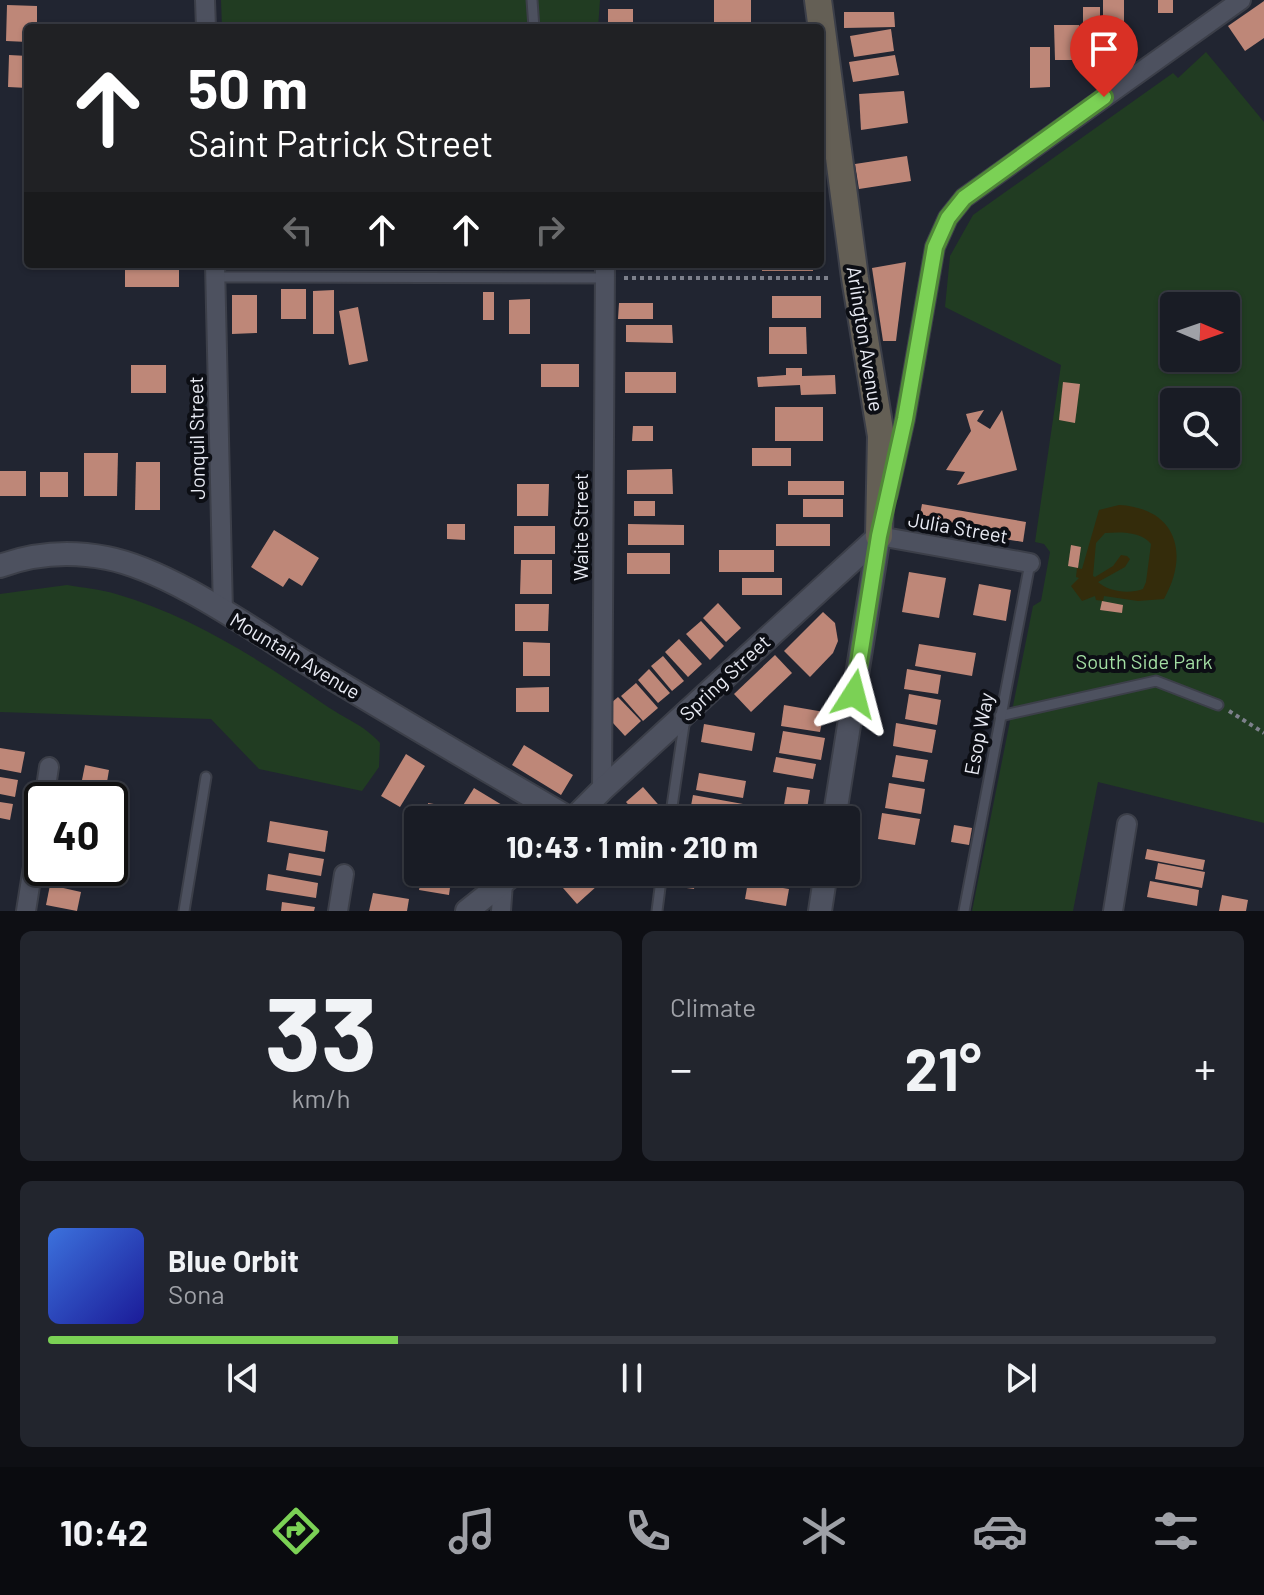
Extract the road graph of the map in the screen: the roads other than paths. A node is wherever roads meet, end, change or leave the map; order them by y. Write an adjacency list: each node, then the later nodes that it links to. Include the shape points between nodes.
1 (205, 0): 5 (street)
2 (532, 0): 6 (lane)
3 (818, 0): 7 (main road, Arlington Avenue)
4 (1241, 0): 11 (street, via 964,198 948,218 935,247)
5 (206, 24)
6 (534, 24)
7 (821, 24)
8 (824, 45): 11 (main road, Arlington Avenue, via 881,436)
9 (215, 271): 10 (lane); 14 (street, Jonquil Street)
10 (605, 271): 21 (street, Waite Street)
11 (879, 536): 12 (street, Julia Street); 16 (street, Spring Street); 25 (street, Arlington Avenue)
12 (1030, 563): 17 (lane, Esop Way)
13 (0, 566): 14 (street, Mountain Avenue, via 61,553 108,558 149,571)
14 (223, 612): 22 (street, Mountain Avenue)
15 (1218, 705): 17 (lane, via 1156,681)
16 (686, 714): 21 (street, Spring Street); 24 (lane)
17 (1000, 716): 40 (lane, Esop Way)
18 (49, 767): 20 (street)
19 (206, 777): 34 (lane)
20 (47, 782)
21 (602, 790): 23 (street, Spring Street)
22 (549, 806)
23 (586, 806)
24 (672, 806)
25 (836, 806)
26 (1127, 824): 41 (street)
27 (344, 874): 35 (street)
28 (30, 886): 33 (street)
29 (500, 886): 36 (street)
30 (508, 886): 37 (street)
31 (660, 886): 38 (lane)
32 (824, 886): 39 (street)
33 (26, 911)
34 (184, 911)
35 (338, 911)
36 (467, 911)
37 (501, 911)
38 (657, 911)
39 (820, 911)
40 (964, 911)
41 (1113, 911)

